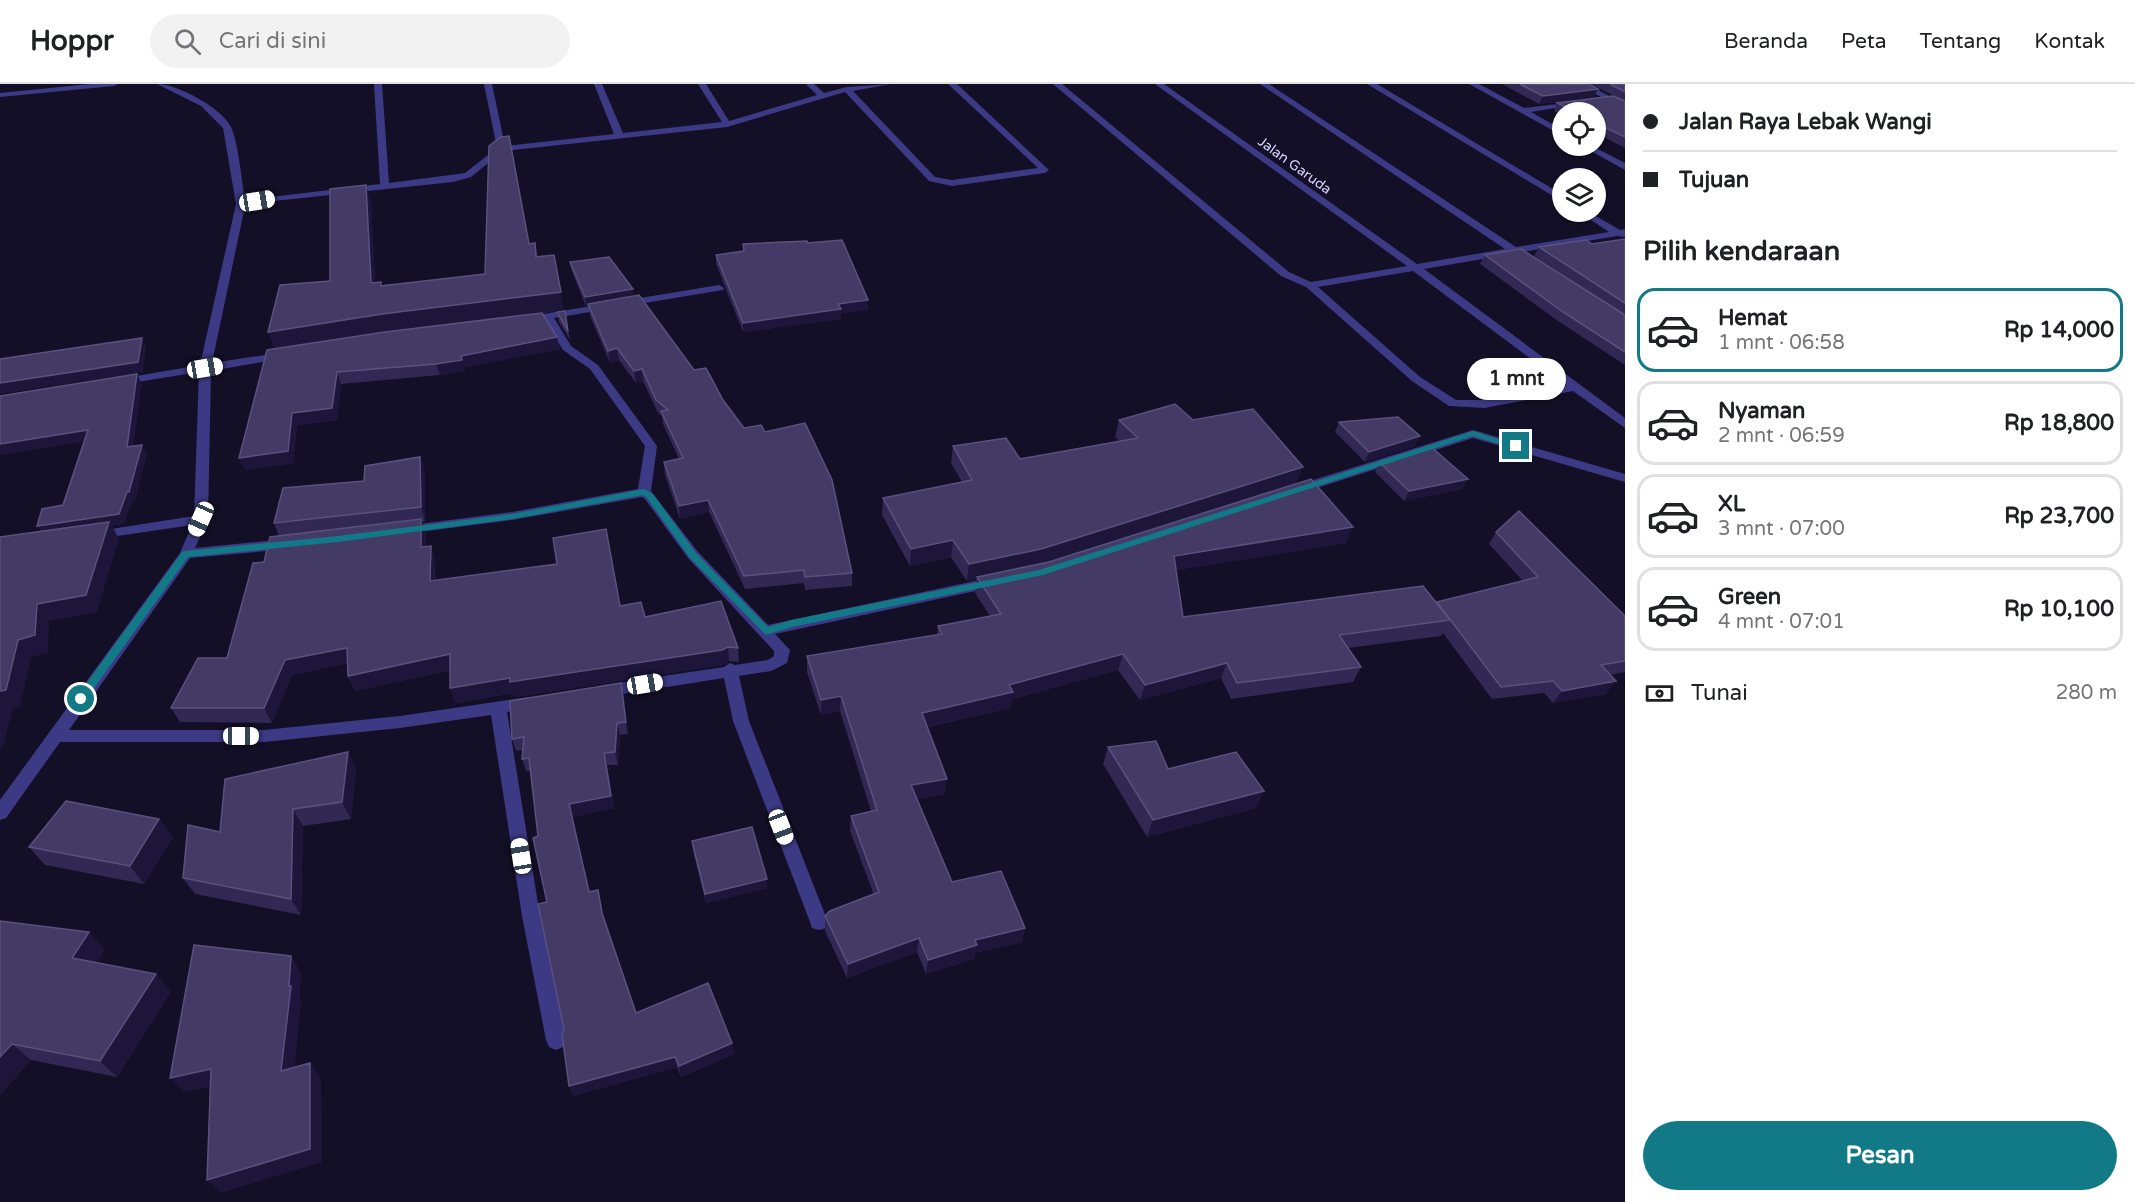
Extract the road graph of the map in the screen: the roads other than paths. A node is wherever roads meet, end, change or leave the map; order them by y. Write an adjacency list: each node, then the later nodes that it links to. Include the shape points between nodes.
1 (114, 84): 17 (street)
2 (161, 84): 30 (street, via 204,104 227,127)
3 (378, 84): 28 (street)
4 (488, 84): 25 (street)
5 (598, 84): 24 (street)
6 (702, 84): 22 (street)
7 (810, 84): 18 (street)
8 (887, 84): 16 (street)
9 (952, 84): 16 (street, via 1044,170 939,182)
10 (1057, 84): 36 (street, via 1285,274)
11 (1159, 84): 34 (street, Jalan Garuda)
12 (1264, 84): 33 (street)
13 (1371, 84): 29 (street)
14 (1473, 84): 21 (street)
15 (1580, 84): 19 (street)
16 (848, 89): 18 (street)
17 (0, 95)
18 (822, 96): 22 (street)
19 (1611, 99): 20 (street); 21 (street)
20 (1625, 107)
21 (1523, 111): 23 (street)
22 (727, 124): 24 (street)
23 (1552, 127)
24 (620, 137): 25 (street)
25 (501, 148): 28 (street, via 468,175)
26 (1605, 156): 27 (street)
27 (1625, 167)
28 (385, 186): 30 (street)
29 (1552, 193)
30 (241, 204): 41 (street)
31 (1601, 222): 32 (street)
32 (1623, 234): 33 (street)
33 (1515, 251): 34 (street); 35 (street)
34 (1415, 267): 36 (street); 43 (street, Jalan Garuda)
35 (1545, 270)
36 (1310, 285): 43 (street, via 1416,379 1453,403 1485,404)
37 (719, 288): 38 (street)
38 (548, 317): 39 (street); 46 (street, via 567,348 594,367 651,446)
39 (514, 322)
40 (296, 353): 41 (street)
41 (205, 368): 42 (street); 48 (street)
42 (102, 384)
43 (1576, 387): 44 (street, Jalan Garuda)
44 (1625, 424)
45 (1625, 478): 47 (street, via 1473,434)
46 (644, 492): 49 (street, via 512,516); 54 (street, via 693,555)
47 (1279, 496)
48 (201, 519): 50 (street); 52 (street)
49 (384, 533)
50 (83, 537)
51 (303, 542): 52 (street)
52 (186, 554): 59 (street)
53 (1005, 580): 54 (street)
54 (766, 632): 55 (street, via 782,650 782,659 771,665)
55 (730, 669): 56 (street); 61 (street, via 741,721)
56 (591, 693)
57 (544, 700): 58 (street)
58 (498, 708): 59 (street, via 264,736); 62 (street, via 531,916)
59 (54, 736): 60 (street)
60 (0, 813)
61 (819, 922)
62 (556, 1040)

